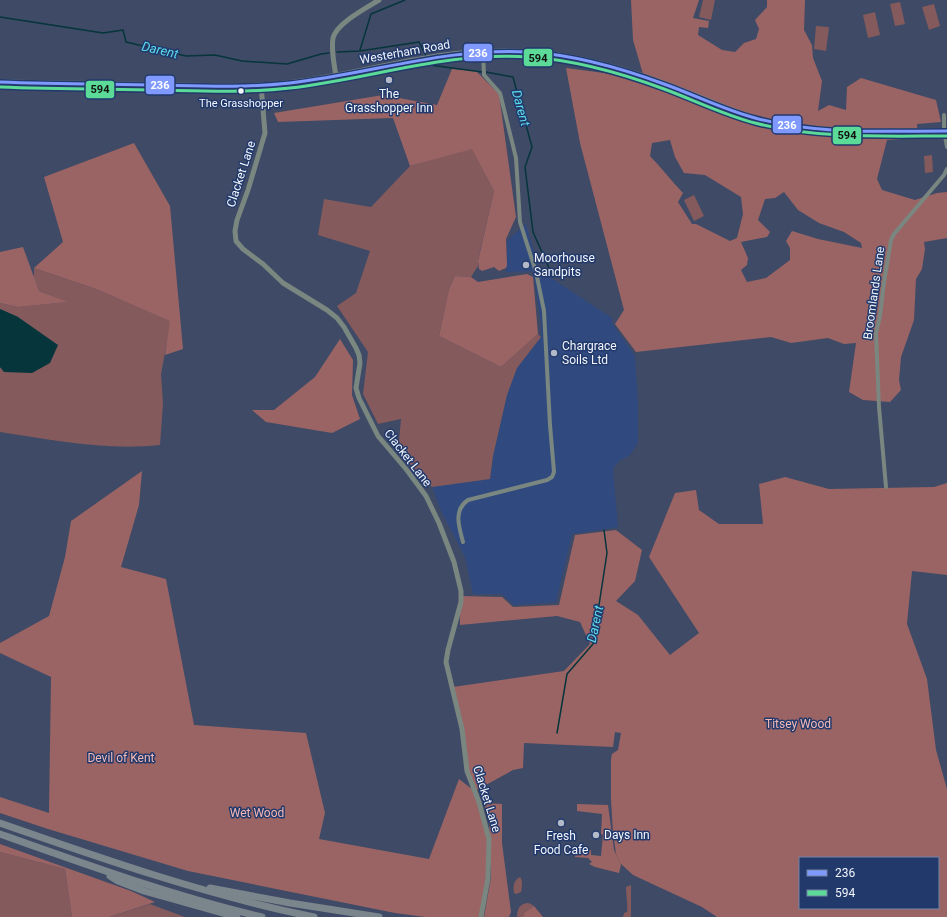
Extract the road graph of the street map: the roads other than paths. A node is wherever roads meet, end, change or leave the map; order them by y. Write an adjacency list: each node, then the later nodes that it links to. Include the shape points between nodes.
1 (379, 0): 3 (street, via 337,30 333,52)
2 (483, 52): 3 (main road, Westerham Road, via 457,53); 7 (main road, Westerham Road, via 566,56 602,64 668,85 733,112 793,126 840,131); 11 (street, via 484,75 500,93 516,158 520,222 536,272 544,311 554,472 547,480 463,503 458,515)
3 (336, 76): 5 (main road, Westerham Road)
4 (0, 82): 5 (main road, Westerham Road)
5 (261, 85): 20 (street, Clacket Lane, via 265,133 237,220 236,241 282,283 327,310 344,327 359,355 356,388 359,398 378,436 426,496 454,562 462,602 446,662 462,729 468,777 488,833 488,878)
6 (944, 115): 7 (street)
7 (946, 131): 8 (street)
8 (947, 147)
9 (947, 169): 10 (street, Broomlands Lane, via 891,240 876,333)
10 (886, 487)
11 (463, 542)
12 (0, 823): 15 (highway)
13 (0, 834): 14 (highway)
14 (93, 867): 16 (highway, via 138,889); 17 (highway, via 186,897)
15 (179, 883): 18 (highway); 19 (highway)
16 (237, 917)
17 (262, 917)
18 (314, 917)
19 (379, 917)
20 (481, 917)

